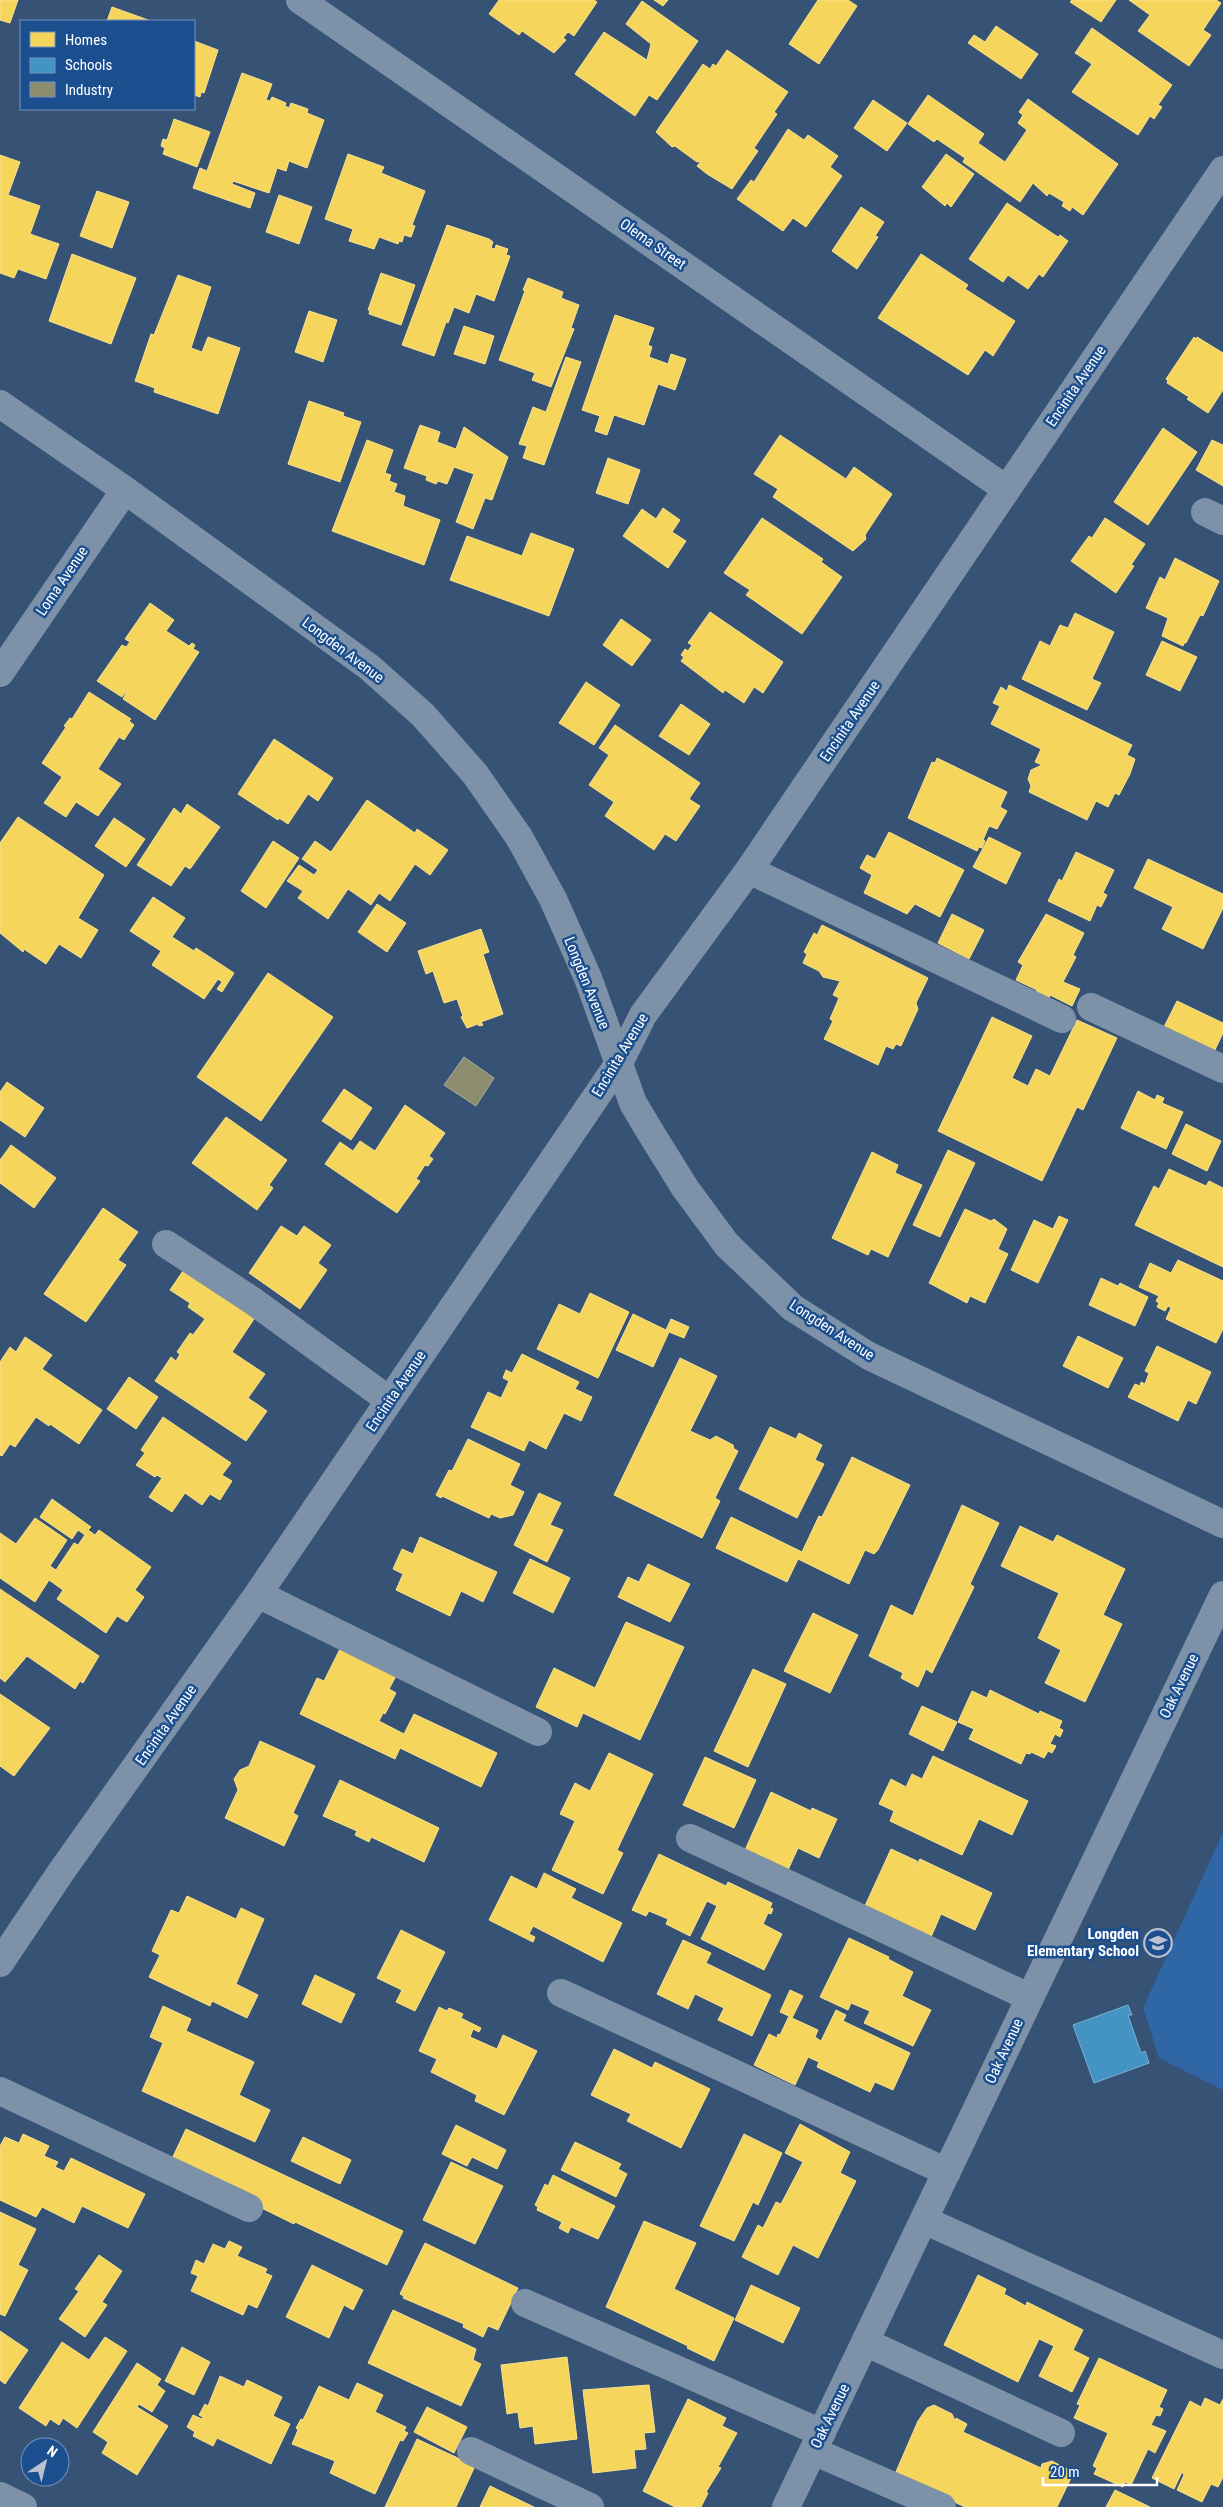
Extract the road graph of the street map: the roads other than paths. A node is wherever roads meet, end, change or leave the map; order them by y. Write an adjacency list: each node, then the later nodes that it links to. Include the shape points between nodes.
1 (300, 0): 4 (street, Olema Street)
2 (1223, 170): 4 (street, Encinita Avenue)
3 (0, 404): 5 (street, Longden Avenue)
4 (1006, 489): 7 (street, Encinita Avenue)
5 (125, 490): 6 (street, Loma Avenue); 10 (street, Longden Avenue, via 369,667 423,716 475,774 519,837 552,899 588,978)
6 (0, 673)
7 (749, 870): 9 (street); 10 (street, Encinita Avenue, via 643,1016)
8 (1091, 1007): 11 (street)
9 (1062, 1019)
10 (619, 1063): 13 (street, Encinita Avenue); 14 (street, Longden Avenue, via 633,1103 685,1188 727,1245 794,1308 869,1356)
11 (1223, 1070)
12 (166, 1244): 13 (street, via 253,1301)
13 (389, 1400): 15 (street, Encinita Avenue)
14 (1223, 1524)
15 (258, 1594): 17 (street); 19 (street, Encinita Avenue)
16 (1223, 1595): 21 (street, Oak Avenue)
17 (538, 1732)
18 (690, 1838): 21 (street)
19 (0, 1963)
20 (561, 1993): 23 (street)
21 (1029, 1997): 23 (street, Oak Avenue)
22 (0, 2091): 24 (street)
23 (947, 2172): 25 (street, Oak Avenue)
24 (249, 2208)
25 (924, 2220): 27 (street, Oak Avenue); 28 (street)
26 (525, 2303): 30 (street)
27 (865, 2342): 29 (street); 30 (street, Oak Avenue)
28 (1223, 2355)
29 (1061, 2432)
30 (817, 2442): 35 (street, Oak Avenue); 36 (street)
31 (471, 2452): 34 (street)
32 (0, 2496): 33 (street)
33 (23, 2507)
34 (590, 2507)
35 (786, 2507)
36 (942, 2507)

